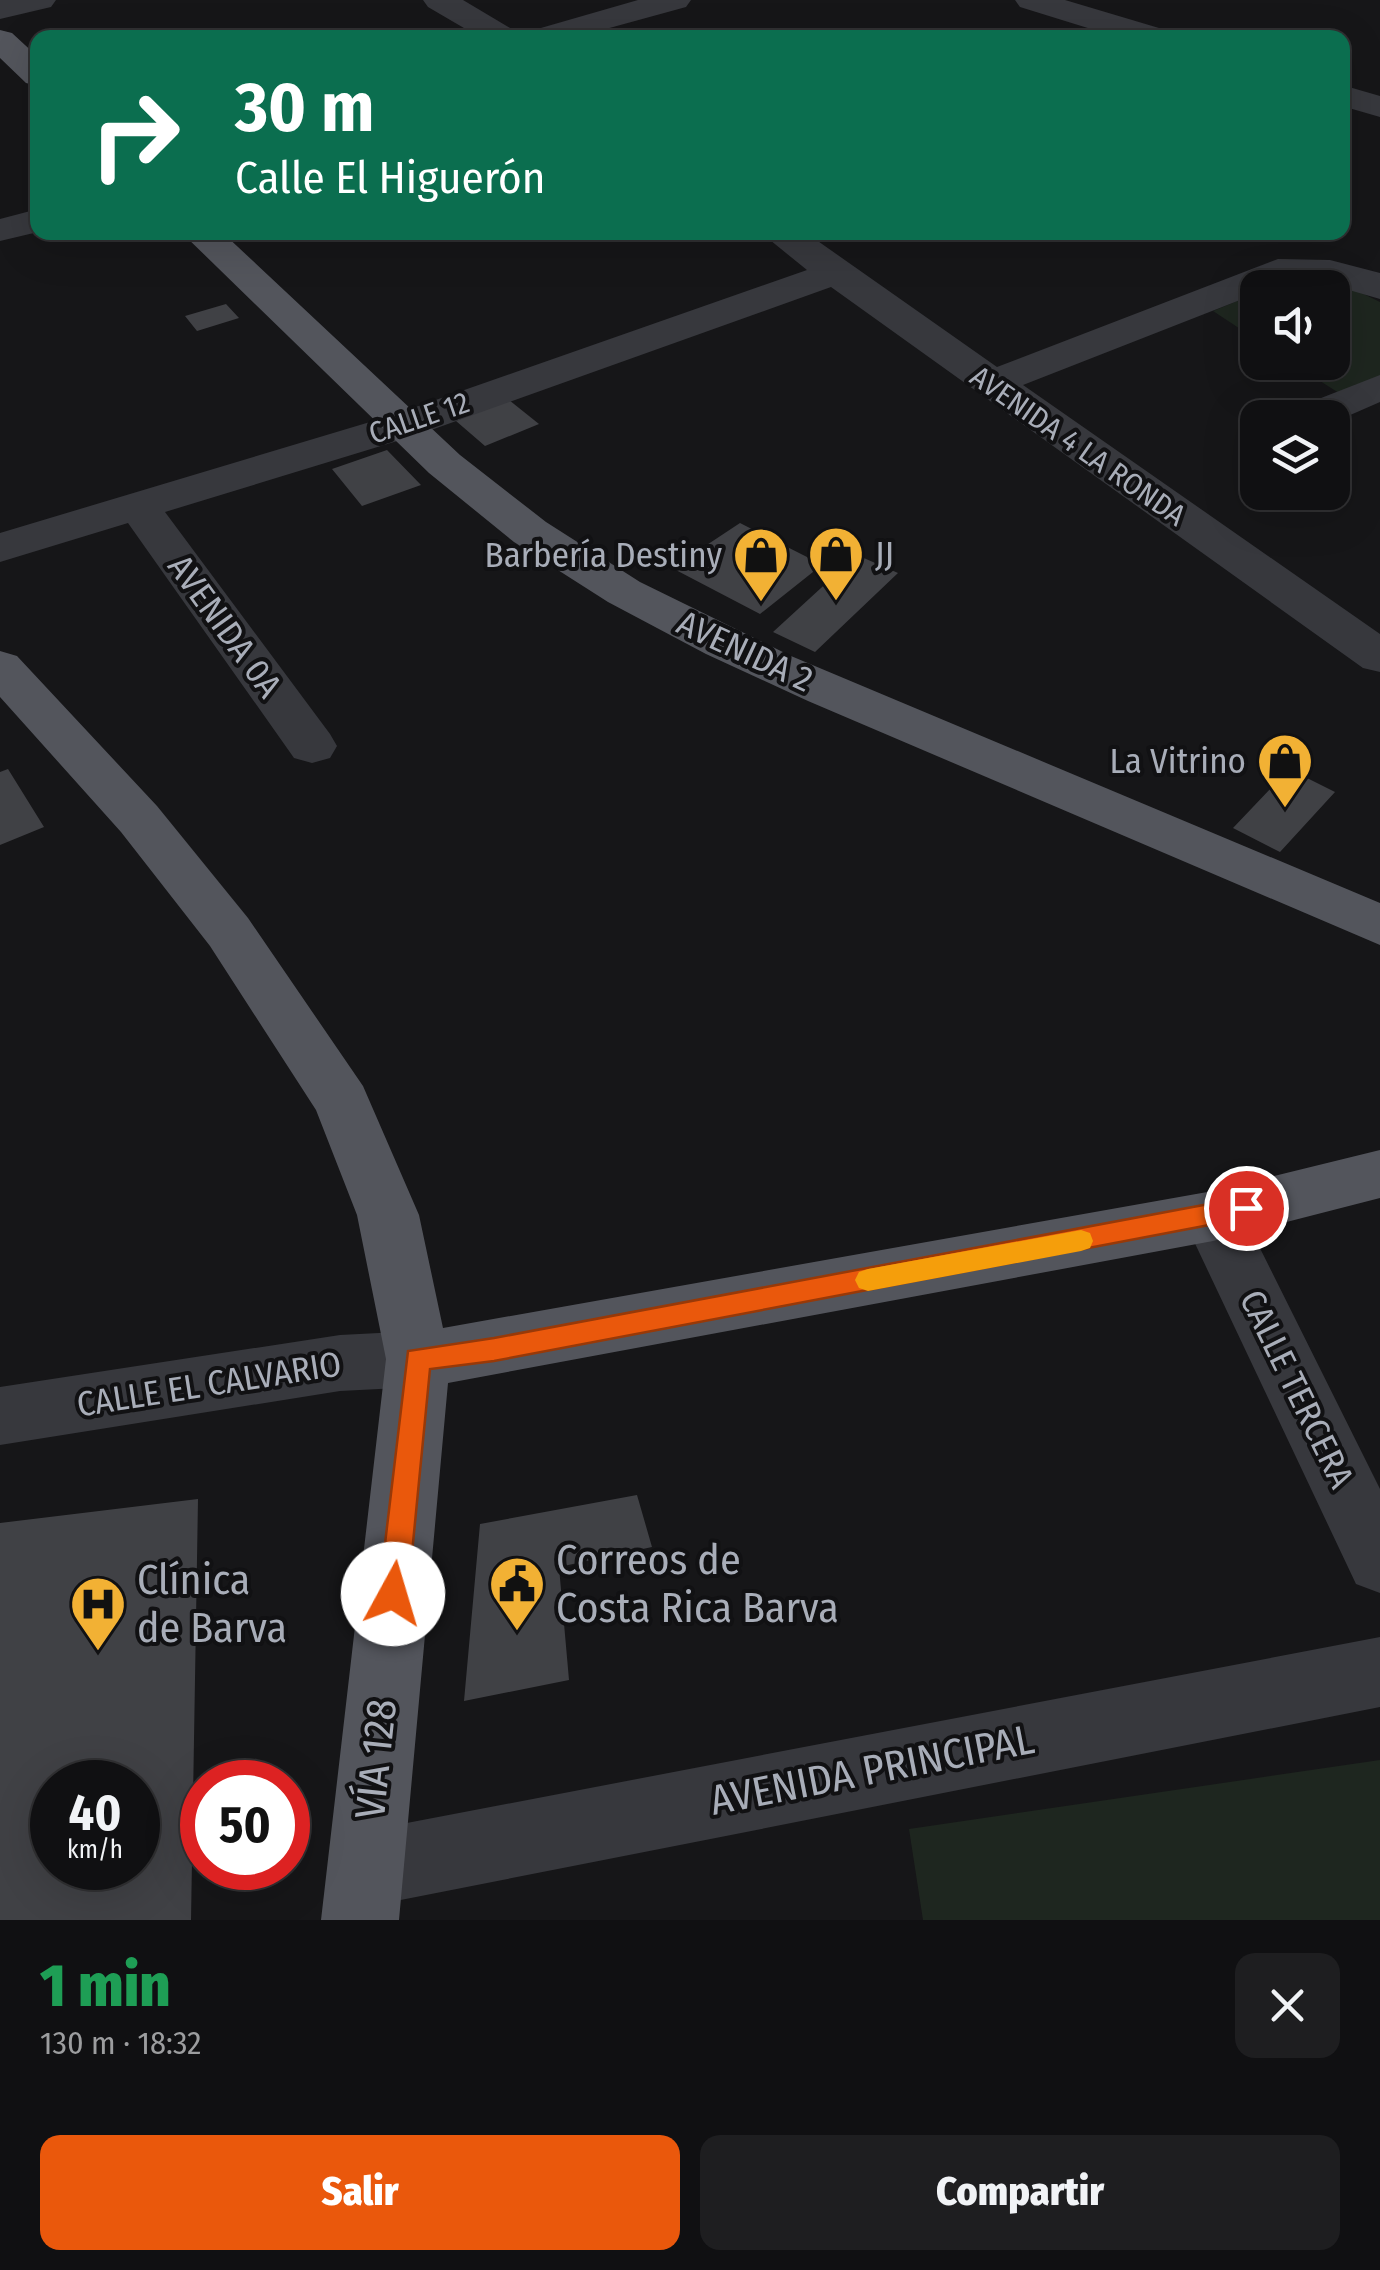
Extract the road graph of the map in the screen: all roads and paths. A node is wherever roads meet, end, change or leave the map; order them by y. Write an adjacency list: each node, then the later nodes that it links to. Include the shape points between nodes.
1 (40, 0): 5 (street)
2 (439, 0): 6 (street)
3 (676, 0): 7 (street)
4 (1030, 0): 8 (street)
5 (0, 9)
6 (492, 30)
7 (562, 30)
8 (1129, 30)
9 (0, 40): 10 (main road)
10 (30, 68)
11 (1350, 98): 12 (street)
12 (1380, 107)
13 (30, 222): 14 (street)
14 (0, 230)
15 (208, 240): 22 (main road, AVENIDA 2)
16 (789, 240): 17 (street, AVENIDA 4 LA RONDA)
17 (834, 273): 19 (street, AVENIDA 4 LA RONDA); 22 (street, CALLE 12)
18 (1380, 287): 19 (street, via 1318,267 1278,271)
19 (989, 384): 25 (street, AVENIDA 4 LA RONDA)
20 (1380, 386): 21 (street)
21 (1348, 400)
22 (404, 425): 23 (street, CALLE 12); 28 (main road, AVENIDA 2, via 530,532 677,621)
23 (138, 506): 24 (street, CALLE 12); 27 (street, AVENIDA 0A)
24 (0, 548)
25 (1380, 657)
26 (0, 667): 31 (main road, VÍA 128, via 140,820 229,932 342,1102 388,1214)
27 (312, 746)
28 (1380, 926)
29 (1380, 1174): 30 (main road)
30 (1213, 1216): 31 (main road); 33 (street, CALLE TERCERA)
31 (418, 1359): 32 (street, CALLE EL CALVARIO, via 340,1362); 35 (main road, VÍA 128)
32 (0, 1416)
33 (1380, 1561)
34 (1380, 1672): 35 (street, AVENIDA PRINCIPAL)
35 (362, 1894)

